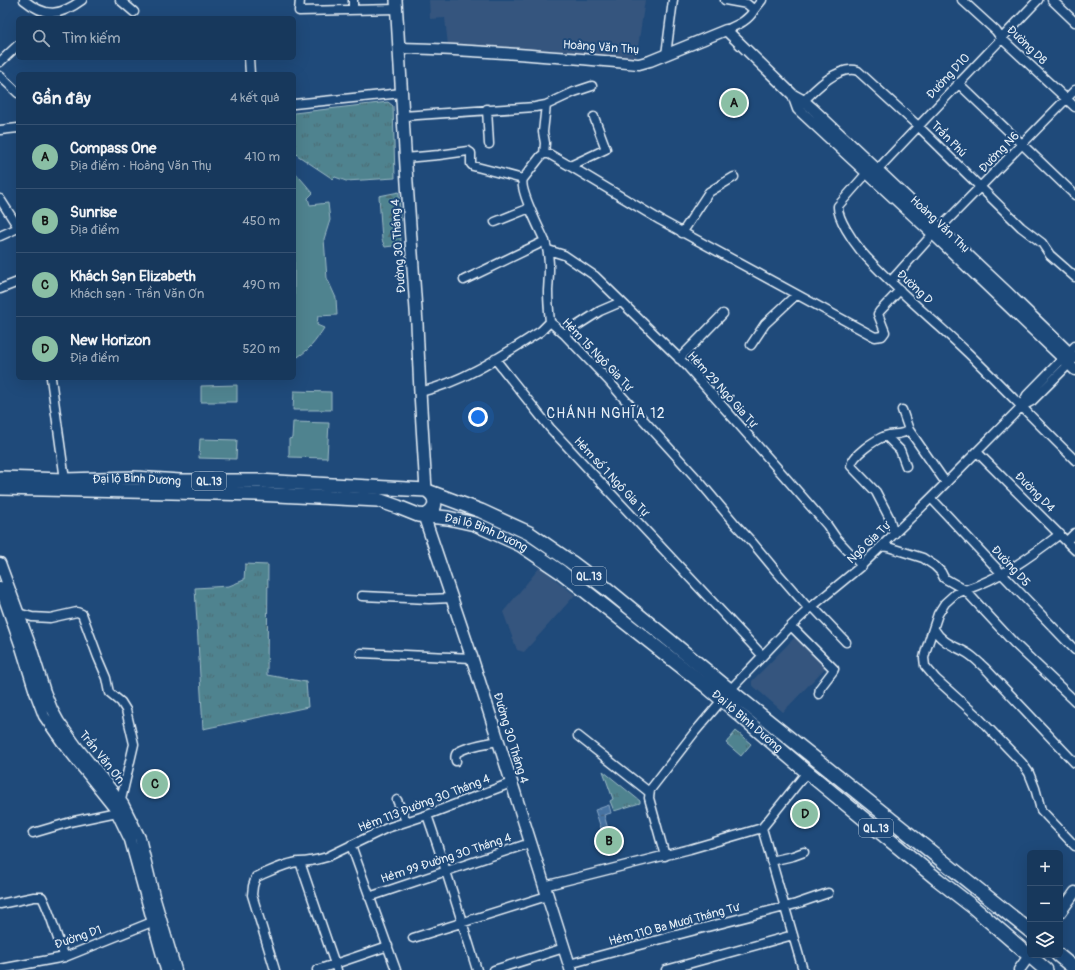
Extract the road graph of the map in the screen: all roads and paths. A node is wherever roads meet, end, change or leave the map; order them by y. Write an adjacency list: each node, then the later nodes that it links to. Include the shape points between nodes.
1 (24, 0): 16 (street)
2 (82, 0): 16 (street, via 71,8)
3 (120, 0): 15 (street)
4 (300, 0): 13 (street, via 299,12)
5 (353, 0): 13 (street)
6 (673, 0): 22 (street)
7 (725, 0): 14 (street, via 747,4)
8 (762, 0): 14 (street)
9 (962, 0): 19 (street, Đường D8)
10 (1038, 0): 19 (street, Đường D10)
11 (1052, 0): 17 (street)
12 (397, 4): 13 (street); 21 (main road, Đường 30 Tháng 4)
13 (354, 10)
14 (754, 10): 18 (street, via 740,24)
15 (134, 12)
16 (48, 15)
17 (1075, 22)
18 (726, 30): 22 (street, Hoàng Văn Thụ); 35 (street, Hoàng Văn Thụ)
19 (1001, 38): 27 (street, Đường D10); 32 (street, Đường D8)
20 (16, 47): 24 (street)
21 (400, 48): 22 (street, Hoàng Văn Thụ, via 526,54 638,64); 31 (main road, Đường 30 Tháng 4)
22 (666, 55)
23 (249, 60): 25 (street)
24 (0, 62)
25 (250, 72)
26 (0, 76): 30 (street)
27 (958, 83): 40 (street, Đường D10); 44 (street)
28 (592, 86): 34 (street)
29 (1075, 90): 32 (street, Đường N6)
30 (16, 91)
31 (402, 93): 33 (street); 38 (main road, Đường 30 Tháng 4)
32 (1067, 99): 36 (street, Đường D8); 44 (street, Đường N6)
33 (296, 104)
34 (546, 105): 37 (street); 45 (street)
35 (801, 105): 40 (street, Trần Phú, via 834,75 854,70 862,74); 47 (street, Hoàng Văn Thụ)
36 (1075, 107)
37 (487, 110): 38 (street); 43 (street)
38 (403, 116): 46 (main road, Đường 30 Tháng 4)
39 (594, 117): 48 (street, via 606,149)
40 (918, 126): 49 (street, Đường D10); 53 (street, Trần Phú)
41 (16, 128): 42 (street)
42 (0, 130)
43 (489, 144)
44 (1022, 145): 53 (street, Đường N6); 55 (street)
45 (544, 154): 48 (street, via 549,154); 52 (street)
46 (405, 158): 52 (street, via 468,151 471,153 473,166); 82 (main road, Đường 30 Tháng 4)
47 (857, 158): 49 (street, Hoàng Văn Thụ); 50 (street, Hoàng Văn Thụ)
48 (570, 166): 61 (street)
49 (877, 170): 54 (street, Hoàng Văn Thụ)
50 (866, 174): 54 (street, Hoàng Văn Thụ); 68 (street, Đường D, via 838,206 838,211 860,250)
51 (734, 177): 61 (street, via 709,192)
52 (523, 179): 57 (street, Hẻm 15 Ngô Gia Tự, via 522,184)
53 (981, 188): 62 (street, Đường N6); 66 (street, Trần Phú, via 1021,227 1042,243 1050,255)
54 (897, 195): 62 (street, Hoàng Văn Thụ)
55 (1075, 195)
56 (0, 199): 59 (street)
57 (530, 208): 58 (street); 64 (street, Hẻm 15 Ngô Gia Tự)
58 (495, 222)
59 (16, 224)
60 (16, 228): 63 (street)
61 (682, 232): 72 (street)
62 (936, 232): 68 (street, Đường N6); 78 (street, Hoàng Văn Thụ)
63 (0, 236)
64 (545, 241): 65 (street, Hẻm 15 Ngô Gia Tự); 67 (street)
65 (548, 250): 73 (street, Hẻm 29 Ngô Gia Tự, via 564,255 594,276); 75 (street, Hẻm 15 Ngô Gia Tự)
66 (1075, 277)
67 (464, 280)
68 (891, 281): 71 (street, Đường D)
69 (16, 283): 70 (street)
70 (0, 288)
71 (900, 290): 72 (street, via 878,314 885,332 882,336 874,337); 83 (street, Đường D)
72 (796, 295): 77 (street, via 765,324)
73 (621, 302): 76 (street, via 600,311); 80 (street, Hẻm 29 Ngô Gia Tự)
74 (723, 314): 80 (street)
75 (550, 322): 76 (street, Hẻm 15 Ngô Gia Tự); 79 (street, via 541,331)
76 (564, 334): 110 (street, Hẻm 15 Ngô Gia Tự)
77 (751, 345)
78 (1072, 358): 83 (street, Ngô Gia Tự, via 1027,395)
79 (495, 359): 82 (street, via 454,382); 117 (street, Hẻm số 1 Ngô Gia Tự, via 550,428)
80 (679, 359): 104 (street, Hẻm 29 Ngô Gia Tự)
81 (51, 380): 91 (street)
82 (420, 392): 94 (main road, Đường 30 Tháng 4)
83 (1021, 407): 87 (street, Ngô Gia Tự); 88 (street, Đường D)
84 (902, 410): 85 (street)
85 (909, 430): 86 (street, via 902,434); 92 (street)
86 (886, 436): 89 (street, via 900,450); 98 (street, via 874,441 855,457 851,466 876,492 889,517)
87 (977, 452): 92 (street, Ngô Gia Tự); 99 (street, Đường D4)
88 (1075, 460)
89 (906, 466)
90 (0, 478): 91 (highway, Đại lộ Bình Dương / QL.13)
91 (65, 480): 94 (highway, Đại lộ Bình Dương / QL.13, via 134,478 258,481)
92 (946, 483): 95 (street, Ngô Gia Tự)
93 (0, 488): 96 (highway, Đại lộ Bình Dương / QL.13, via 257,494 378,500)
94 (425, 490): 96 (highway, via 412,494 408,501); 96 (highway, via 434,498 435,505 431,512); 120 (highway, Đại lộ Bình Dương / QL.13, via 529,533 607,589)
95 (932, 498): 98 (street, Ngô Gia Tự); 105 (street, Đường D5)
96 (419, 514): 109 (main road, Đường 30 Tháng 4); 120 (highway, Đại lộ Bình Dương / QL.13, via 476,524 521,545)
97 (1075, 533): 100 (street)
98 (894, 534): 101 (street, Ngô Gia Tự)
99 (1060, 534): 100 (street, Đường D4); 105 (street, via 1032,556)
100 (1067, 541): 102 (street, Đường D4)
101 (882, 546): 104 (street, Ngô Gia Tự); 107 (street, via 923,558 942,572 944,578)
102 (1075, 550)
103 (0, 563): 111 (street, Trần Văn Ơn)
104 (862, 566): 110 (street, Ngô Gia Tự)
105 (1002, 574): 107 (street); 115 (street, Đường D5)
106 (0, 587): 111 (street, Trần Văn Ơn)
107 (964, 590): 113 (street, via 945,603 934,623); 121 (street, via 1014,643)
108 (362, 596): 109 (street)
109 (452, 598): 118 (main road, Đường 30 Tháng 4)
110 (811, 607): 112 (street, Ngô Gia Tự); 114 (street, Hẻm 15 Ngô Gia Tự)
111 (14, 614): 129 (street, Trần Văn Ơn, via 59,722); 129 (street, via 50,618 76,612 82,614 107,678 110,693 126,710 134,744); 131 (street, Trần Văn Ơn, via 44,716)
112 (791, 626): 117 (street, Ngô Gia Tự); 119 (street, via 834,670 820,688)
113 (934, 629): 125 (street, via 946,643 974,658 985,668); 138 (street, via 924,658 925,666 1022,763 1029,773 1041,810)
114 (846, 642)
115 (1075, 650)
116 (362, 653): 118 (street)
117 (762, 655): 120 (street, Ngô Gia Tự)
118 (472, 658): 123 (main road, Đường 30 Tháng 4)
119 (819, 694)
120 (726, 695): 126 (highway, Đại lộ Bình Dương / QL.13); 128 (street, Ngô Gia Tự, via 652,786); 153 (highway, Đại lộ Bình Dương / QL.13)
121 (1075, 701)
122 (578, 736): 128 (street)
123 (498, 741): 124 (street, via 458,753 455,756); 127 (main road, Đường 30 Tháng 4)
124 (456, 761)
125 (1075, 763)
126 (807, 772): 134 (street); 158 (highway, Đại lộ Bình Dương / QL.13, via 973,906)
127 (512, 783): 132 (street, Hẻm 113 Đường 30 Tháng 4); 136 (main road, Đường 30 Tháng 4)
128 (650, 792): 140 (street, via 649,798)
129 (121, 800): 151 (street, Trần Văn Ơn, via 140,838)
130 (397, 800): 133 (street)
131 (117, 812): 135 (street, via 74,820); 151 (street, Trần Văn Ơn)
132 (427, 815): 133 (street, Hẻm 113 Đường 30 Tháng 4); 143 (street)
133 (406, 821): 137 (street, Hẻm 113 Đường 30 Tháng 4)
134 (762, 828): 140 (street); 141 (street)
135 (33, 833)
136 (530, 843): 143 (street, Hẻm 99 Đường 30 Tháng 4); 144 (main road, Đường 30 Tháng 4)
137 (351, 845): 142 (street, Hẻm 113 Đường 30 Tháng 4, via 317,860); 146 (street)
138 (1075, 846)
139 (804, 852): 141 (street)
140 (665, 856): 144 (street)
141 (771, 861): 149 (street)
142 (300, 862): 163 (street); 170 (street, Hẻm 113 Đường 30 Tháng 4, via 256,877 252,886 252,895)
143 (445, 871): 146 (street, Hẻm 99 Đường 30 Tháng 4); 152 (street)
144 (545, 891): 152 (street); 157 (main road, Đường 30 Tháng 4)
145 (828, 893): 149 (street, Hẻm 110 Ba Mươi Tháng Tư)
146 (369, 896): 156 (street)
147 (1073, 898): 150 (street)
148 (0, 904): 159 (street, via 42,897)
149 (785, 907): 154 (street); 164 (street, Hẻm 110 Ba Mươi Tháng Tư)
150 (1063, 909)
151 (157, 920): 159 (street, Đường D1); 168 (street, Trần Văn Ơn); 169 (street, Trần Văn Ơn)
152 (462, 923): 155 (street); 173 (street)
153 (1027, 929)
154 (793, 935): 175 (street); 176 (street)
155 (413, 938)
156 (388, 946): 163 (street); 172 (street)
157 (564, 948): 164 (main road, Đường 30 Tháng 4); 174 (street)
158 (1027, 953)
159 (65, 957): 166 (street, Đường D1)
160 (1027, 958): 177 (street)
161 (1032, 958): 178 (highway, Đại lộ Bình Dương / QL.13)
162 (1062, 958): 167 (highway)
163 (336, 967): 171 (street)
164 (570, 967)
165 (0, 969): 166 (street, Đường D1)
166 (9, 969)
167 (1075, 969)
168 (166, 970)
169 (176, 970)
170 (275, 970)
171 (317, 970)
172 (396, 970)
173 (477, 970)
174 (494, 970)
175 (666, 970)
176 (802, 970)
177 (1019, 970)
178 (1046, 970)

